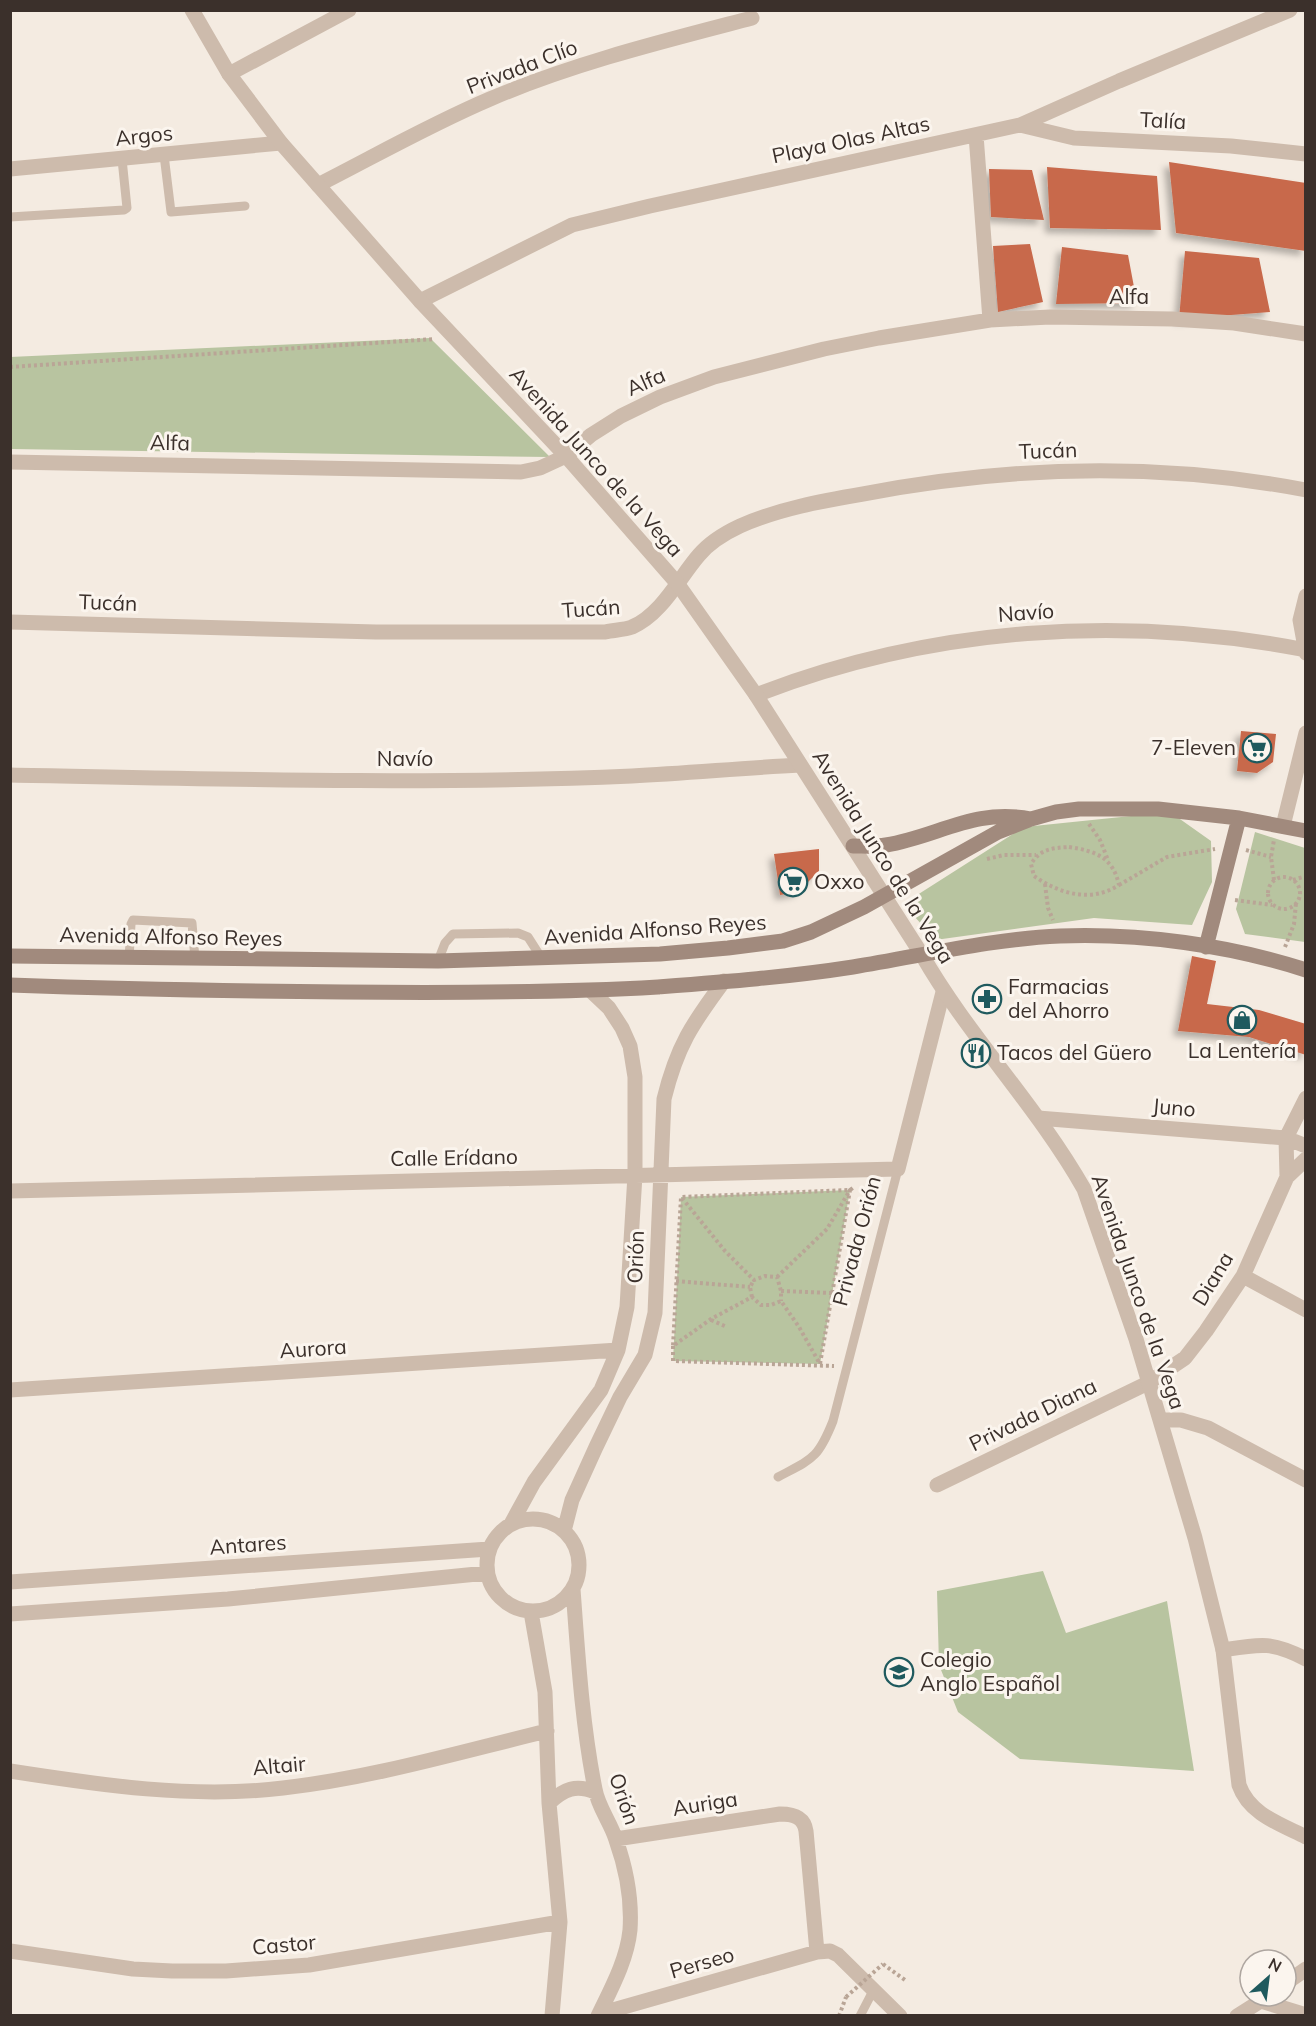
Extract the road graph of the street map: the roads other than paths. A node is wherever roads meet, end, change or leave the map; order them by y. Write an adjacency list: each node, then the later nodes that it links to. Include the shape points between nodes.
1 (192, 10): 5 (street, Avenida Junco de la Vega)
2 (349, 10): 5 (street)
3 (1290, 10): 6 (street, Playa Olas Altas)
4 (752, 18): 13 (street, Privada Clío, via 649,44 490,99)
5 (229, 74): 8 (street, Avenida Junco de la Vega)
6 (1020, 125): 7 (street, Playa Olas Altas); 9 (street, Talía, via 1074,138)
7 (976, 135): 16 (street, Playa Olas Altas, via 580,222); 17 (street)
8 (281, 143): 10 (street, Argos); 13 (street, Avenida Junco de la Vega)
9 (1305, 154)
10 (164, 155): 11 (street, Argos); 14 (lane, via 171,212)
11 (122, 159): 12 (street, Argos); 15 (lane, via 127,208 124,210)
12 (10, 169)
13 (318, 185): 16 (street, Avenida Junco de la Vega)
14 (245, 206)
15 (10, 217)
16 (420, 301): 19 (street, Avenida Junco de la Vega)
17 (990, 320): 18 (street, Alfa, via 1172,319); 19 (street, Alfa, via 824,349 714,377 621,416)
18 (1305, 334)
19 (566, 456): 20 (street, Alfa, via 521,472); 22 (street, Avenida Junco de la Vega)
20 (10, 462)
21 (1305, 490): 22 (street, Tucán, via 1265,482 1143,471 969,478 897,487 837,498 741,526 719,537 701,553)
22 (677, 583): 24 (street, Tucán, via 650,616 631,627 605,632 376,632); 26 (street, Avenida Junco de la Vega)
23 (1305, 596): 25 (street, via 1300,620)
24 (10, 622)
25 (1305, 651): 26 (street, Navío, via 1210,635 1150,631 1000,635 950,641 852,662)
26 (756, 695): 28 (street, Avenida Junco de la Vega)
27 (1305, 733): 32 (street)
28 (800, 765): 29 (street, Navío, via 632,776 477,779 237,780); 34 (street, Avenida Junco de la Vega)
29 (10, 775)
30 (1239, 818): 31 (main road, Avenida Alfonso Reyes, via 1158,809 1079,809); 32 (main road, Avenida Alfonso Reyes); 36 (main road)
31 (1031, 819): 34 (main road, via 972,819 889,845); 35 (main road, Avenida Alfonso Reyes, via 998,832)
32 (1280, 825): 33 (main road, Avenida Alfonso Reyes)
33 (1305, 831)
34 (853, 846): 35 (street, Avenida Junco de la Vega)
35 (884, 895): 37 (street, Avenida Junco de la Vega); 41 (main road, Avenida Alfonso Reyes, via 834,922 783,941 660,954)
36 (1206, 947): 37 (main road, via 1145,938 1061,936 987,943); 43 (main road)
37 (922, 955): 44 (main road, via 804,974); 47 (street, Avenida Junco de la Vega)
38 (10, 956): 39 (main road, Avenida Alfonso Reyes)
39 (129, 959): 40 (main road, Avenida Alfonso Reyes); 40 (lane, via 133,920 192,923)
40 (195, 959): 42 (main road, Avenida Alfonso Reyes)
41 (542, 959): 42 (main road, Avenida Alfonso Reyes); 42 (lane, via 528,937 518,933 453,934)
42 (438, 961)
43 (1305, 970)
44 (724, 981): 46 (main road); 54 (street, Orión, via 694,1021 671,1071 664,1099)
45 (10, 985): 46 (main road, via 430,993)
46 (591, 991): 55 (street, Orión, via 609,1008 630,1046 635,1077)
47 (943, 992): 49 (street, Avenida Junco de la Vega); 53 (street, Privada Orión)
48 (1305, 1098): 50 (street, Diana)
49 (1038, 1118): 50 (street, Juno); 61 (street, Avenida Junco de la Vega, via 1084,1189)
50 (1286, 1137): 51 (street, Juno); 56 (street, Diana)
51 (1305, 1146)
52 (1305, 1159): 56 (street, Diana)
53 (898, 1169): 54 (street, Calle Erídano); 64 (lane, Privada Orión, via 825,1442 813,1458)
54 (660, 1174): 55 (street, Calle Erídano); 68 (street, Orión, via 655,1313 645,1355 586,1468)
55 (635, 1175): 57 (street, Calle Erídano); 60 (street, Orión, via 627,1307)
56 (1287, 1177): 58 (street, Diana)
57 (10, 1191)
58 (1243, 1276): 59 (street); 61 (street, Diana, via 1185,1358)
59 (1305, 1310)
60 (618, 1350): 62 (street, Aurora); 67 (street, Orión, via 601,1390 534,1482)
61 (1148, 1383): 63 (street, Avenida Junco de la Vega); 66 (street, Privada Diana)
62 (10, 1390)
63 (1161, 1419): 65 (street, via 1208,1428); 75 (street, Avenida Junco de la Vega)
64 (778, 1477)
65 (1305, 1480)
66 (937, 1485)
67 (511, 1524): 68 (street, via 529,1519 548,1521); 69 (street, via 497,1535)
68 (564, 1531): 72 (street, via 576,1549 579,1569)
69 (489, 1549): 70 (street); 71 (street, Antares)
70 (487, 1573): 73 (street, via 495,1592 510,1606); 74 (street, via 228,1599)
71 (10, 1582)
72 (573, 1589): 73 (street, via 555,1606); 79 (street, Orión)
73 (531, 1612): 77 (street, via 545,1692)
74 (10, 1614)
75 (1223, 1650): 76 (street, via 1263,1644 1286,1649); 81 (street, Avenida Junco de la Vega, via 1239,1785 1244,1797 1266,1818)
76 (1305, 1659)
77 (547, 1731): 78 (street, Altair, via 347,1779 281,1789 159,1790); 80 (street)
78 (10, 1771)
79 (595, 1792): 80 (street, via 568,1788); 82 (street, Orión)
80 (549, 1803): 83 (street)
81 (1305, 1837)
82 (616, 1839): 85 (street, Auriga, via 780,1814 800,1818 806,1831); 89 (street, Orión, via 626,1875 630,1930 618,1973)
83 (560, 1922): 84 (street, Castor, via 309,1965 226,1971 133,1969); 91 (street)
84 (10, 1951)
85 (817, 1952): 86 (street, via 838,1955); 89 (street, Perseo)
86 (874, 1989): 92 (lane); 93 (street)
87 (1250, 2008): 94 (street)
88 (1287, 2008): 90 (street)
89 (598, 2015)
90 (1305, 2015)
91 (552, 2016)
92 (860, 2016)
93 (900, 2016)
94 (1237, 2016)

